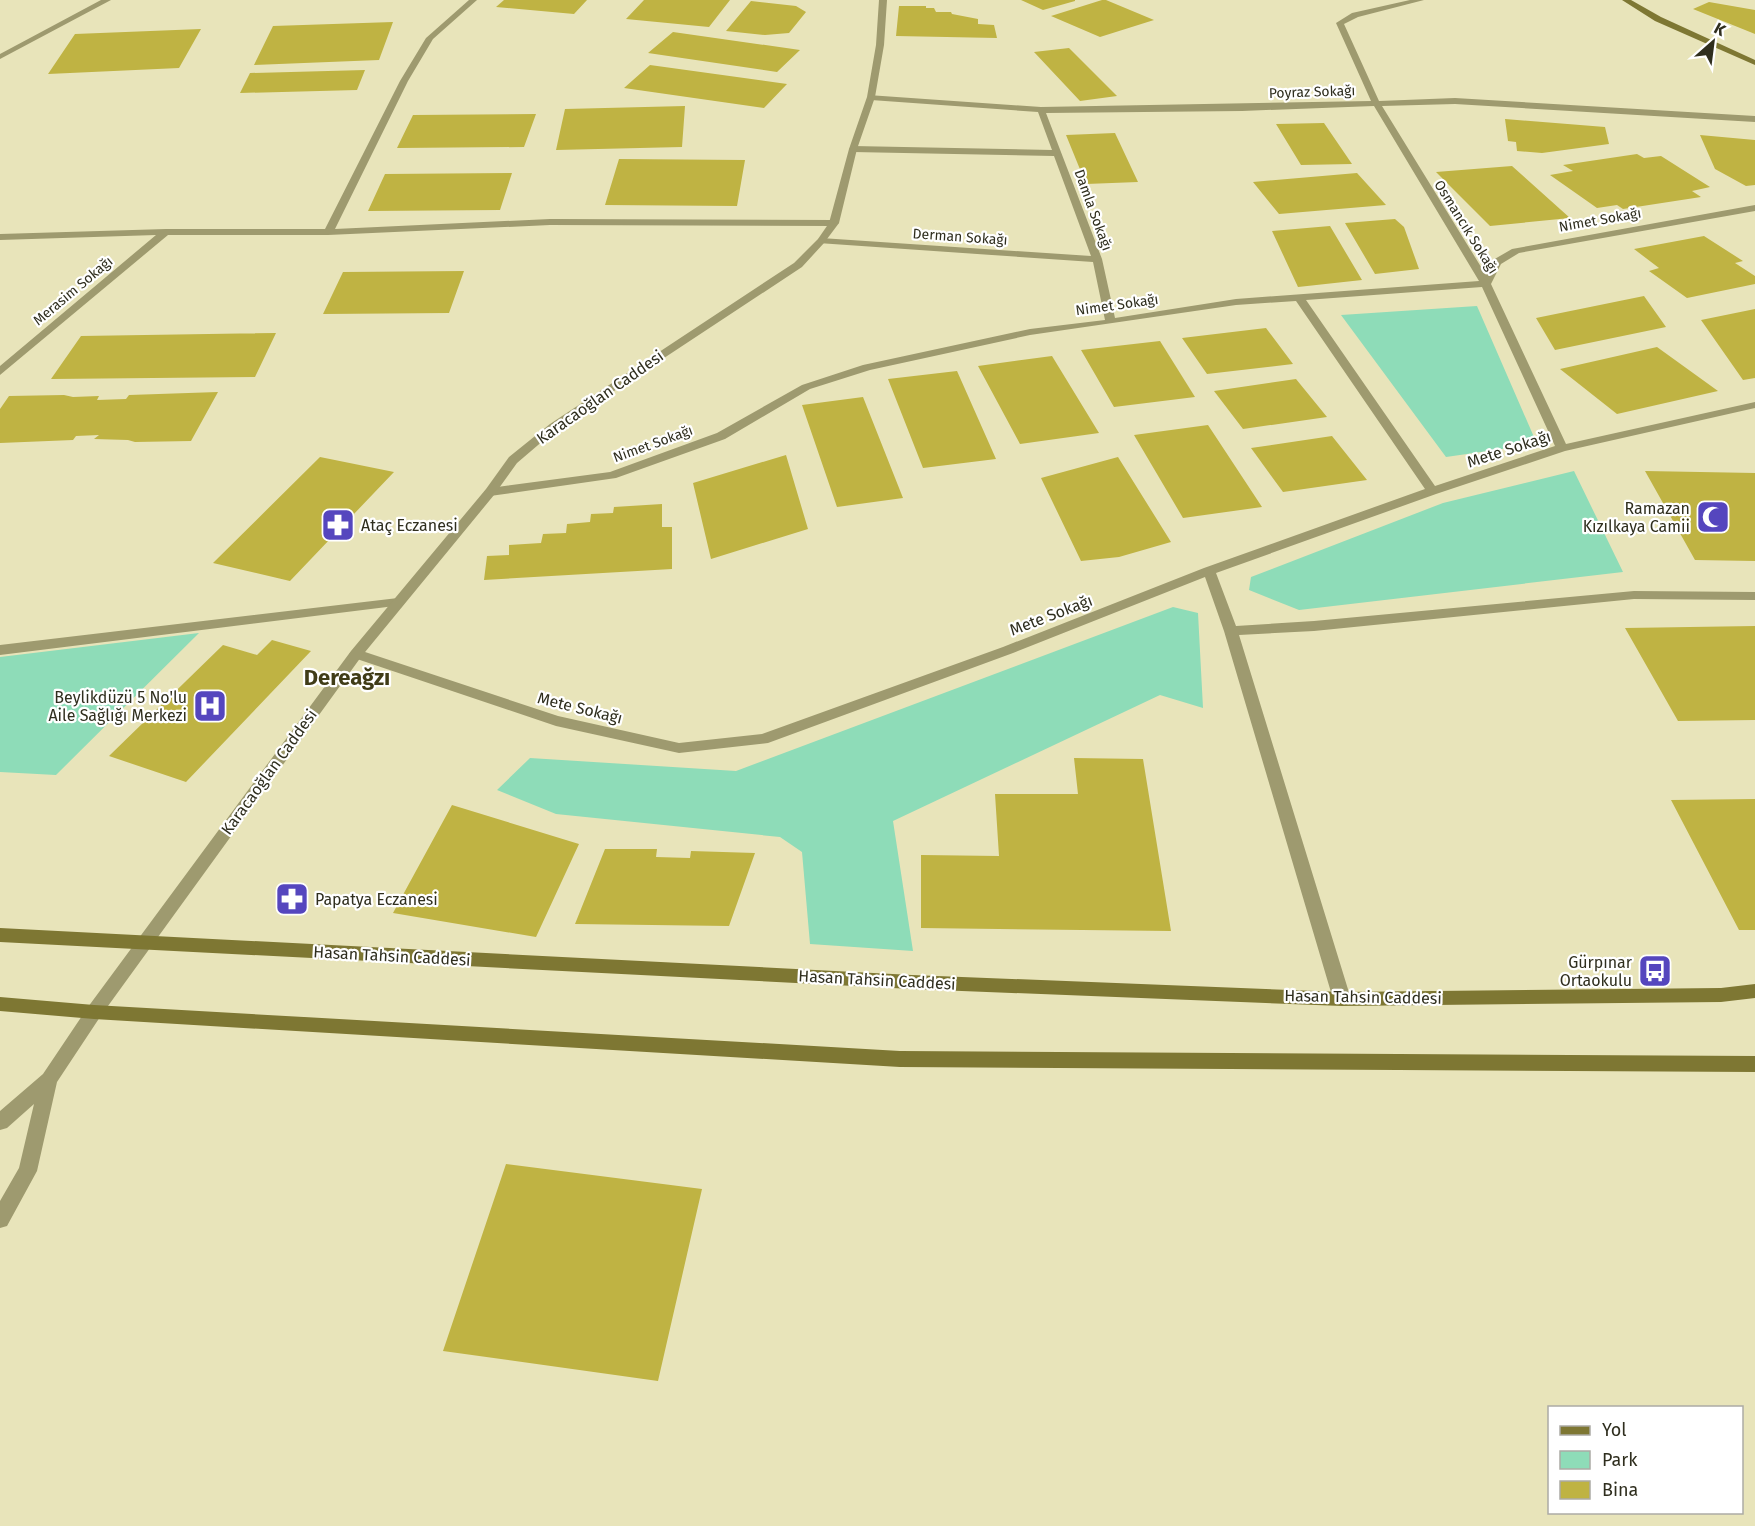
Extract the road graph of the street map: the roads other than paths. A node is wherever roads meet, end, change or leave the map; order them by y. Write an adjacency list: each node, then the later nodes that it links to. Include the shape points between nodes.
1 (107, 0): 6 (street)
2 (473, 0): 17 (street, via 430,38 404,81)
3 (883, 0): 8 (street, Karacaoğlan Caddesi)
4 (1420, 0): 9 (street, Osmancık Sokağı, via 1355,15 1341,23)
5 (1626, 0): 7 (main road, via 1658,19)
6 (0, 57)
7 (1755, 63)
8 (871, 97): 10 (street, Poyraz Sokağı); 12 (street, Karacaoğlan Caddesi)
9 (1376, 103): 10 (street, Poyraz Sokağı); 11 (street, Poyraz Sokağı, via 1455,101); 21 (street, Osmancık Sokağı)
10 (1041, 110): 13 (street, Damla Sokağı)
11 (1755, 119)
12 (852, 149): 13 (street); 15 (street, Karacaoğlan Caddesi)
13 (1058, 153): 20 (street, Damla Sokağı)
14 (1755, 208): 21 (street, Nimet Sokağı, via 1516,251 1497,262)
15 (834, 223): 17 (street, via 550,222); 19 (street, Karacaoğlan Caddesi)
16 (166, 232): 17 (street); 18 (street); 24 (street, Merasim Sokağı)
17 (328, 232)
18 (0, 237)
19 (821, 241): 20 (street, Derman Sokağı); 28 (street, Karacaoğlan Caddesi, via 798,265 554,426 513,460)
20 (1097, 259): 23 (street, Damla Sokağı)
21 (1486, 284): 22 (street, Nimet Sokağı); 26 (street, Osmancık Sokağı)
22 (1300, 299): 23 (street, Nimet Sokağı, via 1236,302); 27 (street)
23 (1111, 322): 28 (street, Nimet Sokağı, via 1030,332 867,367 806,387 721,436 612,475)
24 (0, 372)
25 (1755, 405): 26 (street, Mete Sokağı)
26 (1562, 448): 27 (street, Mete Sokağı)
27 (1432, 491): 29 (street, Mete Sokağı)
28 (490, 492): 31 (street, Karacaoğlan Caddesi)
29 (1209, 571): 32 (street); 34 (street, Mete Sokağı, via 1008,650 763,739 679,748 556,721)
30 (1755, 596): 32 (street, via 1634,595)
31 (398, 602): 33 (street); 34 (street, Karacaoğlan Caddesi)
32 (1231, 631): 38 (street)
33 (0, 650)
34 (356, 654): 36 (street, Karacaoğlan Caddesi)
35 (0, 935): 36 (main road, Hasan Tahsin Caddesi)
36 (143, 944): 38 (main road, Hasan Tahsin Caddesi); 40 (street, Karacaoğlan Caddesi)
37 (1755, 991): 38 (main road, Hasan Tahsin Caddesi, via 1721,995)
38 (1342, 999)
39 (0, 1004): 40 (main road)
40 (94, 1012): 41 (main road, via 900,1059); 42 (street, Karacaoğlan Caddesi)
41 (1755, 1065)
42 (49, 1080): 43 (street, Karacaoğlan Caddesi); 44 (street, Karacaoğlan Caddesi, via 28,1171)
43 (0, 1122)
44 (0, 1219)

